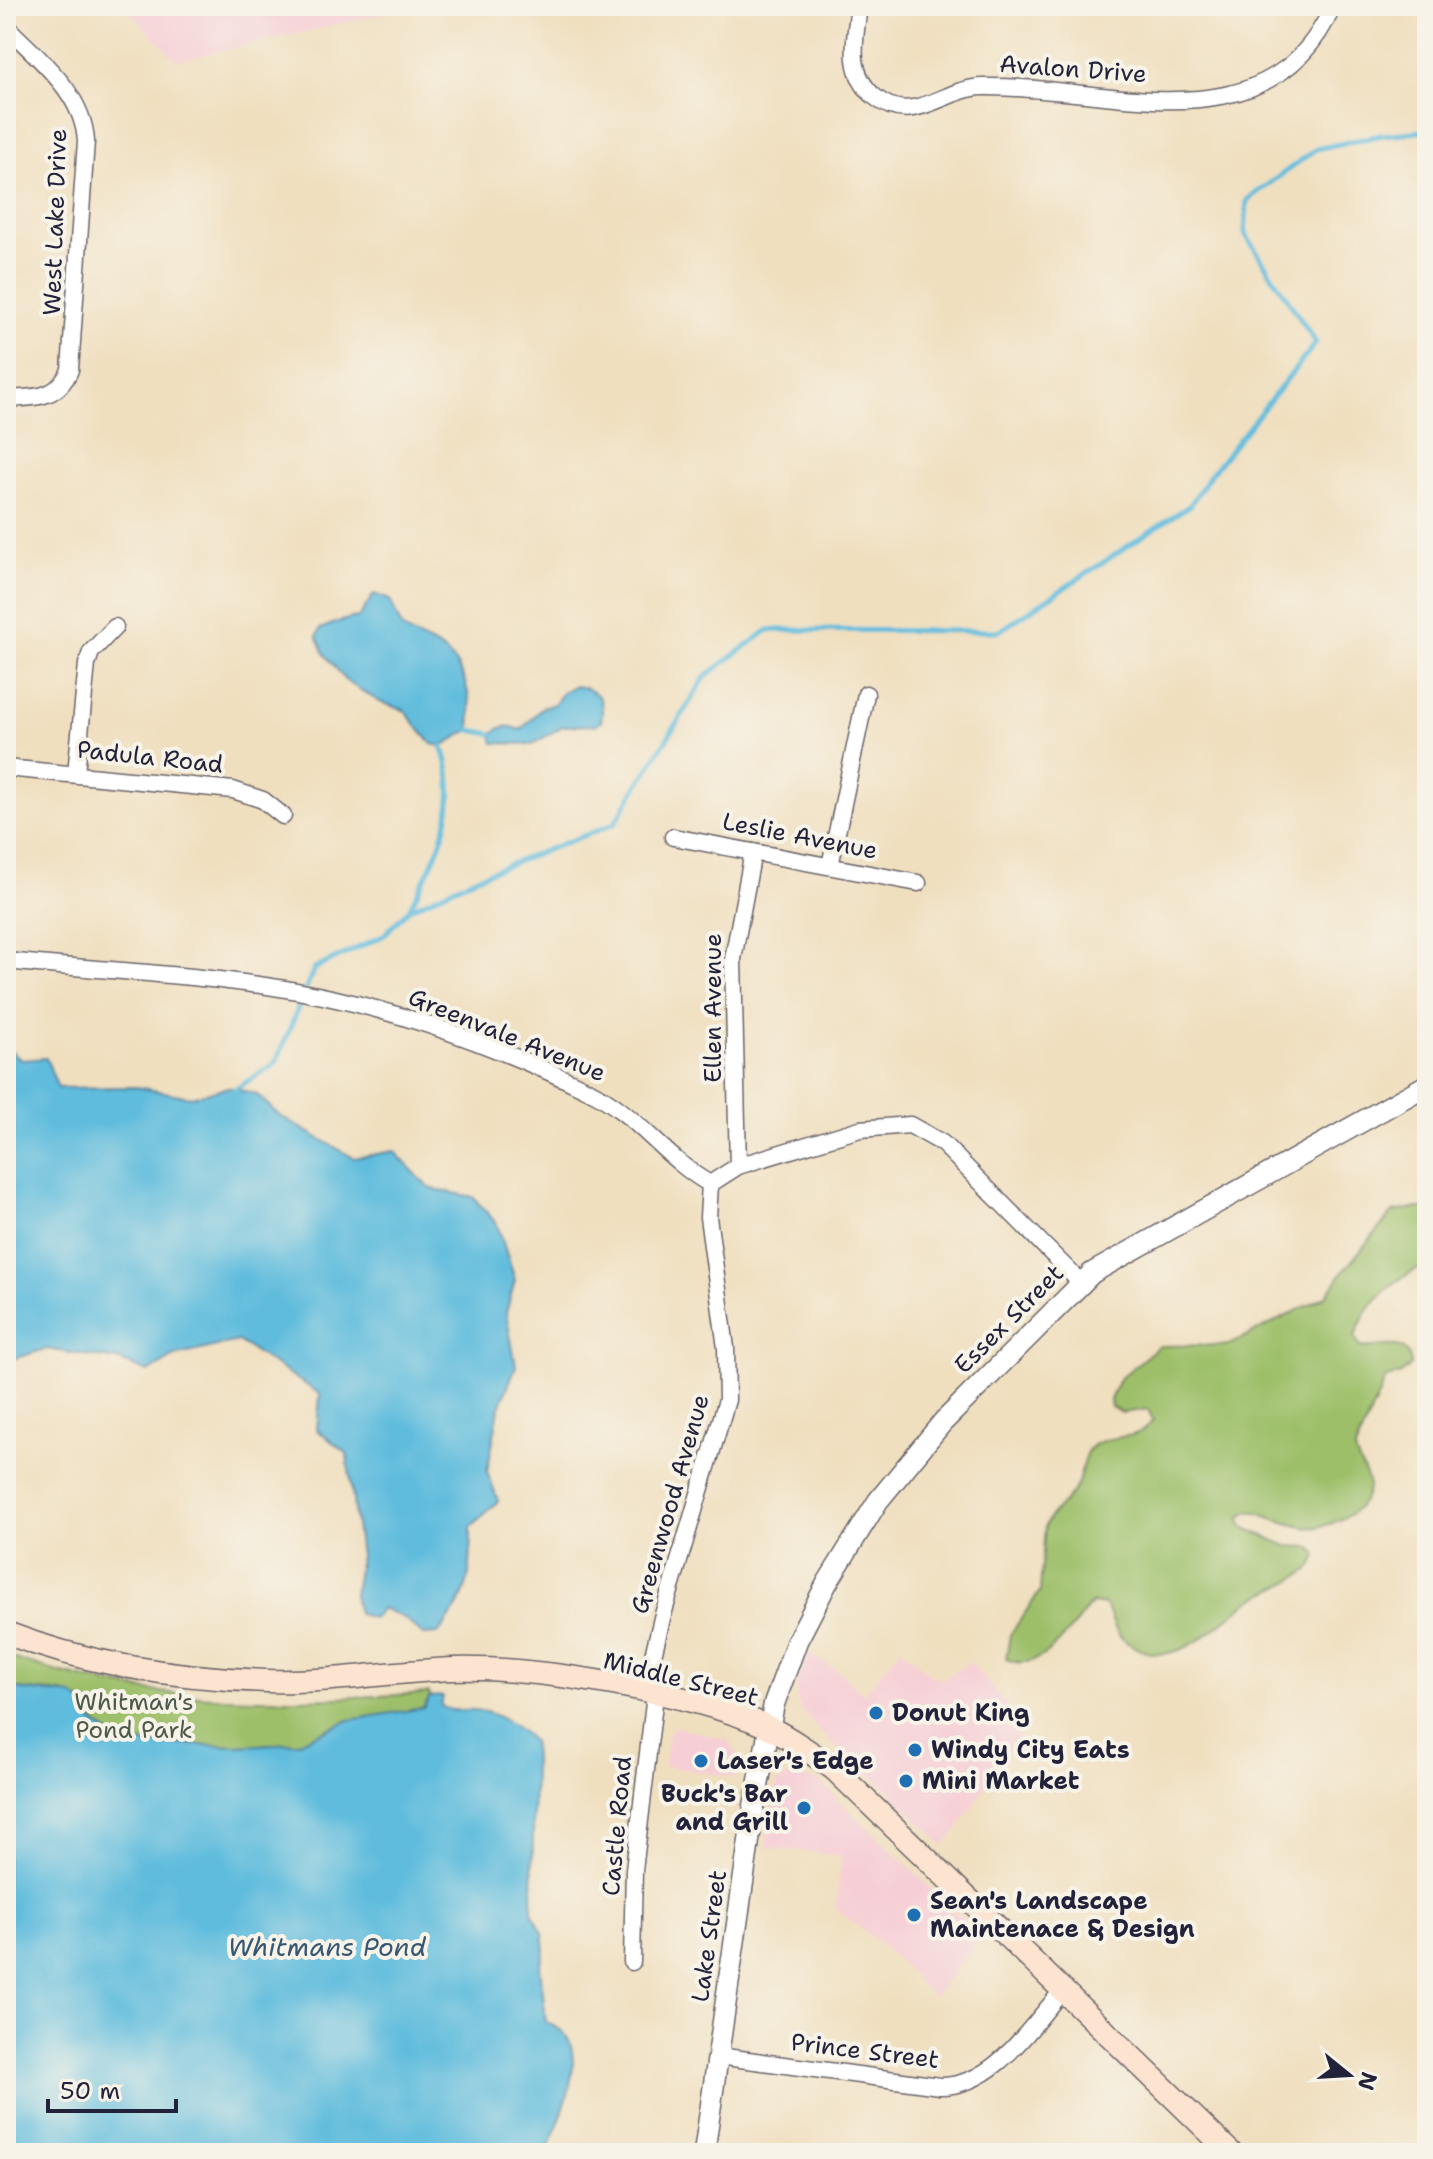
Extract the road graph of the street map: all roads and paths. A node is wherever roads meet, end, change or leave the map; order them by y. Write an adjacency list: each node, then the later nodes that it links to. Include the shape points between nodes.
1 (859, 6): 2 (street, Avalon Drive, via 853,55 860,78 876,98 913,111 965,88 1173,100 1233,94 1293,65 1323,28)
2 (1333, 6)
3 (6, 26): 4 (street, West Lake Drive, via 70,93 82,114 86,141 70,370 52,394)
4 (6, 399)
5 (115, 627): 8 (street, via 91,652 87,664)
6 (866, 694): 12 (street)
7 (6, 768): 8 (street, Padula Road)
8 (76, 773): 9 (street, Padula Road, via 233,790 263,800)
9 (283, 816)
10 (673, 837): 11 (street, Leslie Avenue)
11 (753, 852): 12 (street, Leslie Avenue); 16 (street, Ellen Avenue, via 733,959)
12 (830, 866): 13 (street, Leslie Avenue)
13 (918, 883)
14 (6, 961): 17 (street, Greenvale Avenue, via 303,992 403,1018 592,1092)
15 (1427, 1085): 18 (street, Essex Street, via 1104,1265)
16 (738, 1166): 17 (street); 18 (street, via 878,1125 921,1128)
17 (710, 1184): 20 (street, Greenwood Avenue, via 708,1217 726,1348 727,1400 665,1607)
18 (1081, 1283): 21 (street, Essex Street, via 942,1423 878,1501 797,1641)
19 (6, 1633): 20 (main road, Middle Street, via 78,1655 185,1675 270,1681 499,1670)
20 (650, 1694): 21 (main road, Middle Street, via 720,1710); 22 (street, Castle Road, via 634,1870)
21 (768, 1728): 23 (main road, Middle Street, via 834,1769); 24 (street, Lake Street)
22 (632, 1962)
23 (1063, 1990): 24 (street, Prince Street, via 1002,2058 967,2084 940,2086); 26 (main road, Middle Street)
24 (718, 2056): 25 (street, Lake Street)
25 (704, 2153)
26 (1231, 2153)

